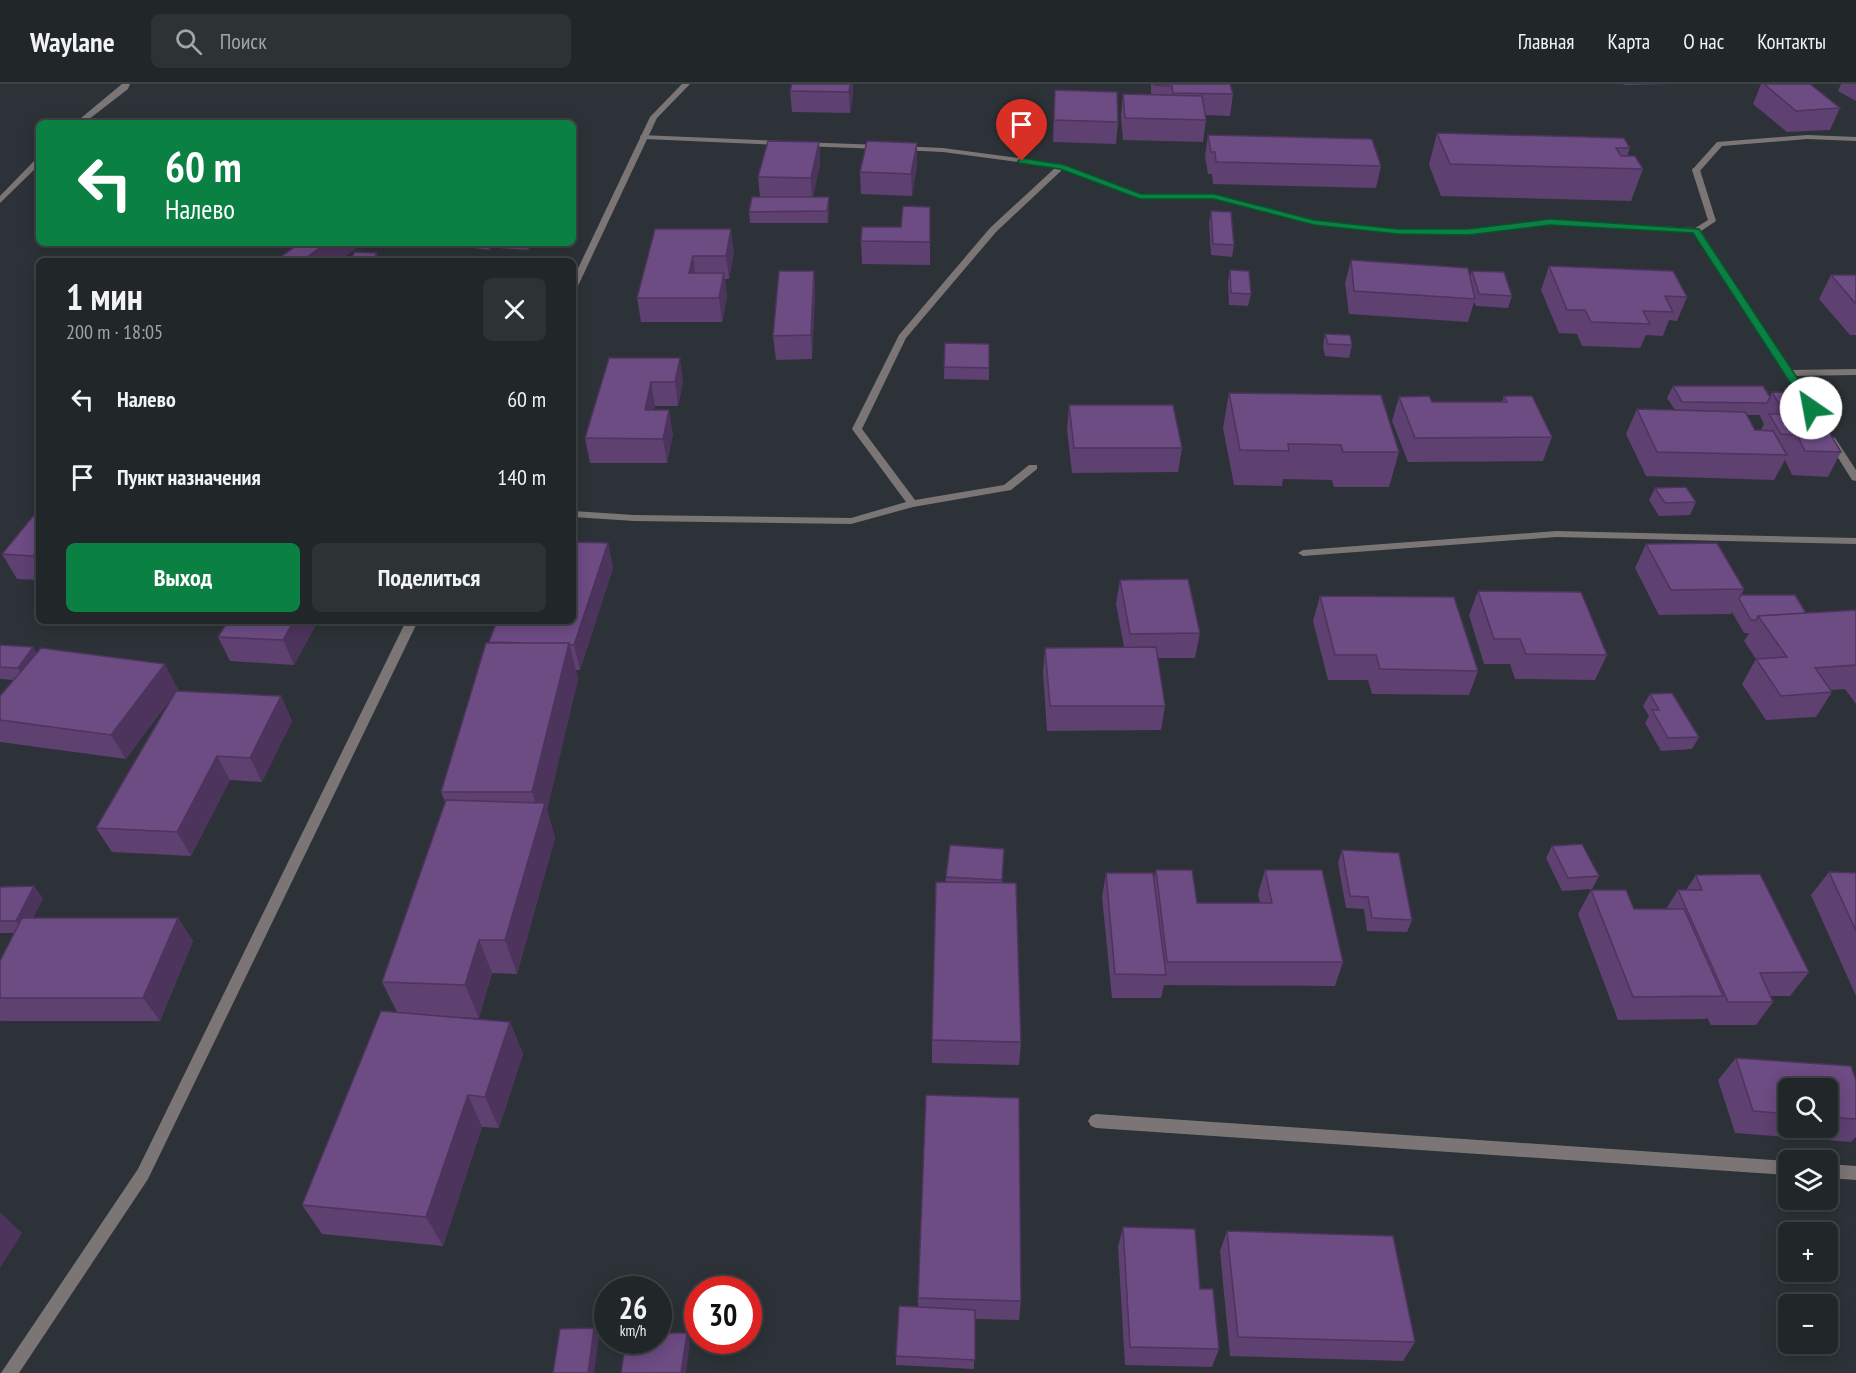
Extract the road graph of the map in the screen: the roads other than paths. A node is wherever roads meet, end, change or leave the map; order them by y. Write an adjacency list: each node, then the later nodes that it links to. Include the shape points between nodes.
1 (126, 84): 3 (street)
2 (686, 84): 4 (street, via 654,117)
3 (83, 120)
4 (645, 137): 7 (street, via 943,150); 10 (street)
5 (1856, 139): 9 (street, via 1807,137 1720,144 1696,170 1712,221)
6 (36, 164): 8 (street)
7 (1062, 166): 9 (street, via 1140,196 1214,196 1314,222 1397,232 1468,232 1550,222); 17 (street, via 993,230 902,337 857,429)
8 (0, 201)
9 (1696, 231): 12 (street)
10 (576, 282)
11 (1856, 372): 12 (street)
12 (1789, 373): 13 (street)
13 (1813, 411)
14 (1826, 430): 16 (street)
15 (1033, 467): 17 (street, via 1007,488)
16 (1856, 478)
17 (912, 504): 18 (street, via 851,521)
18 (576, 514)
19 (1856, 541): 20 (street, via 1556,534)
20 (1303, 553)
21 (411, 624): 26 (street, via 143,1174)
22 (1096, 1121): 23 (street)
23 (1778, 1167)
24 (1838, 1172): 25 (street)
25 (1856, 1173)
26 (9, 1373)

